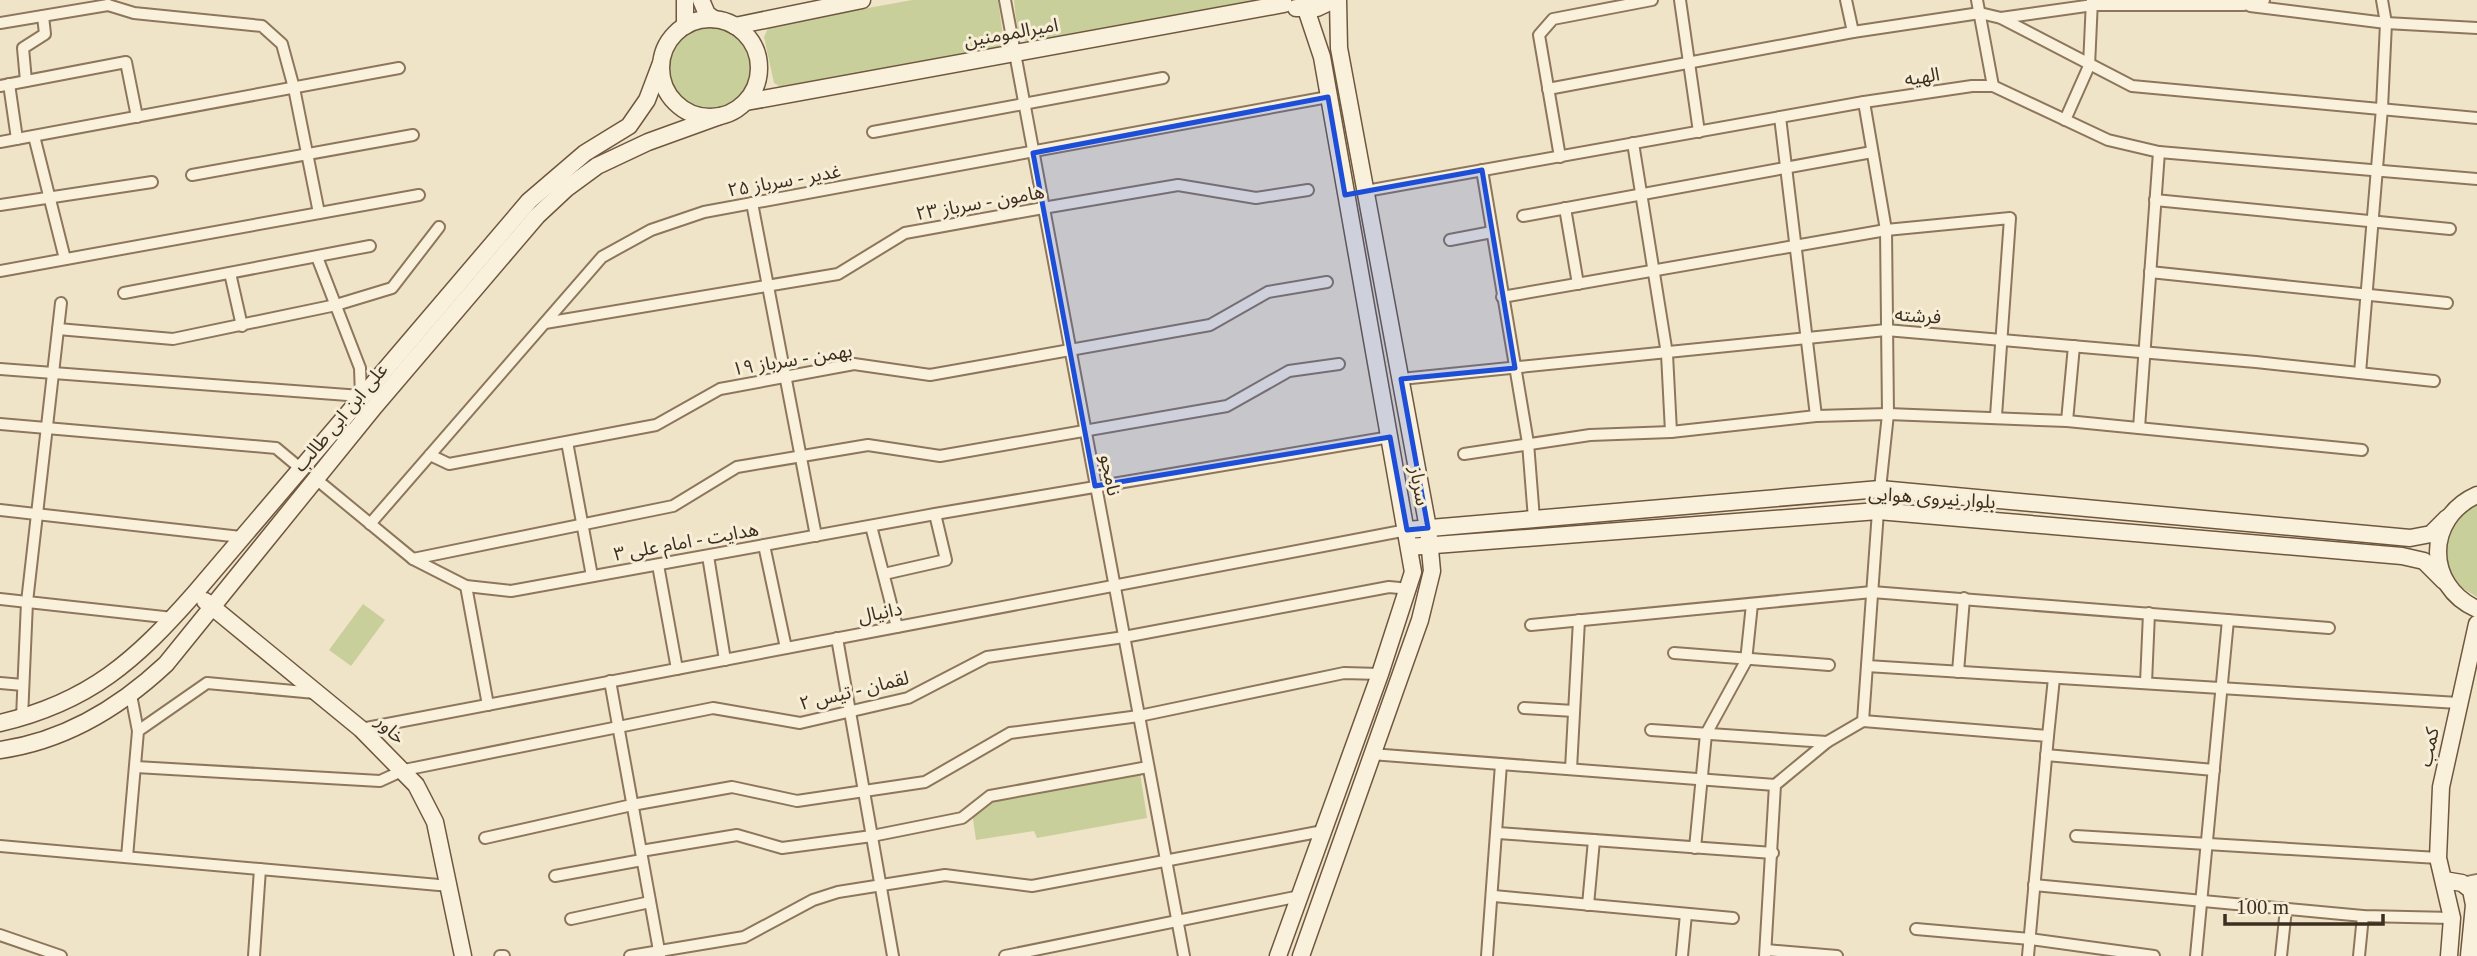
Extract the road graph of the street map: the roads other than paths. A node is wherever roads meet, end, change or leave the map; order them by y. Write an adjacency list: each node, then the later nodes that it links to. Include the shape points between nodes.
1 (685, 0): 23 (street)
2 (701, 0): 20 (street)
3 (862, 0): 24 (street)
4 (1005, 0): 27 (street, نامجو)
5 (1336, 0): 16 (street); 67 (street, سرباز, via 1339,48)
6 (1652, 0): 37 (street, via 1553,19 1539,35)
7 (1680, 0): 29 (street)
8 (1846, 0): 26 (street)
9 (1977, 0): 17 (street)
10 (2264, 0): 15 (street)
11 (2382, 0): 22 (street)
12 (108, 2): 18 (street); 36 (street, via 134,13 262,26 282,44)
13 (1281, 2): 16 (street); 27 (street, امیرالمومنین)
14 (2093, 3): 15 (street); 19 (street); 30 (street)
15 (2243, 3): 22 (street)
16 (1306, 9): 38 (street, سرباز, via 1322,57)
17 (1980, 13): 19 (street); 26 (street); 35 (street)
18 (43, 16): 21 (street); 33 (street, via 45,34 23,48)
19 (2001, 18): 30 (street)
20 (714, 19): 23 (street); 24 (street)
21 (0, 23)
22 (2386, 23): 25 (street); 42 (street)
23 (685, 26): 28 (street, via 673,36)
24 (735, 26): 39 (street, via 747,35 759,60 758,82)
25 (2477, 28)
26 (1853, 32): 29 (street)
27 (1014, 53): 39 (street, امیرالمومنین); 41 (street, نامجو)
28 (661, 63): 43 (street, via 668,93 677,104 698,115); 120 (street, علی ابن ابی طالب, via 647,100 629,126 584,153 529,201)
29 (1688, 63): 37 (street); 49 (street)
30 (2089, 66): 42 (street, via 2132,86); 47 (street)
31 (400, 68): 36 (street)
32 (1163, 78): 41 (street)
33 (26, 81): 34 (street); 44 (street, via 126,62)
34 (4, 85): 52 (street)
35 (1993, 86): 40 (street, الهیه); 47 (street, الهیه)
36 (294, 88): 44 (street); 58 (street)
37 (1548, 89): 59 (street)
38 (1328, 97): 57 (street, غدیر - سرباز ۲۵); 70 (street, سرباز)
39 (746, 102): 43 (street)
40 (1864, 102): 45 (street, الهیه); 55 (street)
41 (1024, 105): 48 (street); 57 (street, نامجو)
42 (2382, 108): 46 (street); 62 (street)
43 (720, 116): 121 (street, علی ابن ابی طالب, via 597,166 567,188 537,216)
44 (137, 117): 51 (street)
45 (1780, 117): 49 (street, الهیه); 60 (street)
46 (2477, 118)
47 (2065, 120): 56 (street, الهیه, via 2108,140)
48 (873, 132)
49 (1699, 132): 54 (street, الهیه)
50 (413, 135): 58 (street)
51 (34, 136): 52 (street); 71 (street)
52 (17, 139): 53 (street)
53 (0, 142)
54 (1633, 144): 59 (street, الهیه); 68 (street)
55 (1872, 152): 60 (street); 82 (street)
56 (2159, 152): 62 (street, الهیه); 72 (street)
57 (1033, 153): 73 (street, غدیر - سرباز ۲۵); 75 (street, نامجو)
58 (308, 154): 63 (street); 77 (street)
59 (1560, 157): 61 (street, الهیه)
60 (1787, 168): 68 (street); 86 (street)
61 (1482, 170): 67 (street, الهیه); 83 (street)
62 (2377, 172): 64 (street, الهیه); 79 (street)
63 (192, 175)
64 (2477, 179)
65 (152, 182): 71 (street)
66 (1308, 190): 75 (street, هامون - سرباز ۲۳, via 1256,198 1178,186)
67 (1366, 191): 70 (street); 118 (street, سرباز)
68 (1642, 194): 76 (street); 90 (street)
69 (419, 195): 77 (street)
70 (1345, 195): 131 (street, سرباز)
71 (50, 197): 74 (street); 88 (street)
72 (2155, 200): 79 (street); 91 (street)
73 (752, 203): 95 (street); 102 (street, غدیر - سرباز ۲۵, via 704,212 651,230 603,257)
74 (0, 205)
75 (1043, 208): 95 (street, هامون - سرباز ۲۳, via 905,233 838,274); 109 (street, نامجو)
76 (1565, 208): 78 (street); 94 (street)
77 (319, 213): 88 (street)
78 (1523, 216)
79 (2373, 221): 81 (street); 97 (street)
80 (439, 227): 101 (street, via 392,288)
81 (2450, 229)
82 (1886, 230): 86 (street); 105 (street); 107 (street, via 2010,218)
83 (1492, 232): 84 (street); 98 (street)
84 (1450, 240)
85 (370, 246): 87 (street)
86 (1797, 246): 90 (street); 106 (street)
87 (317, 257): 92 (street); 101 (street)
88 (65, 260): 89 (street)
89 (0, 271)
90 (1654, 271): 94 (street); 111 (street)
91 (2151, 272): 97 (street); 110 (street)
92 (230, 273): 96 (street); 103 (street)
93 (1328, 282): 109 (street, بهمن - سرباز ۱۹, via 1268,292 1210,325)
94 (1578, 284): 98 (street)
95 (768, 286): 102 (street, هامون - سرباز ۲۳); 117 (street)
96 (124, 293)
97 (2368, 295): 100 (street); 116 (street)
98 (1502, 297): 113 (street)
99 (61, 303): 104 (street)
100 (2447, 303)
101 (336, 305): 103 (street); 120 (street, via 360,368)
102 (545, 323): 136 (street, غدیر - سرباز ۲۵)
103 (242, 326): 104 (street, via 173,339)
104 (58, 329): 115 (street)
105 (1886, 330): 106 (street, فرشته); 107 (street, فرشته); 122 (street)
106 (1807, 339): 111 (street, فرشته); 123 (street)
107 (2003, 339): 108 (street, فرشته); 124 (street)
108 (2074, 346): 110 (street, فرشته); 125 (street)
109 (1070, 348): 117 (street, بهمن - سرباز ۱۹, via 930,375 854,364); 129 (street, نامجو)
110 (2145, 352): 116 (street, فرشته); 127 (street)
111 (1667, 354): 113 (street, فرشته); 130 (street)
112 (1339, 364): 129 (street, via 1289,371 1227,405)
113 (1515, 368): 118 (street, فرشته); 133 (street)
114 (0, 369): 115 (street)
115 (52, 373): 120 (street); 128 (street)
116 (2360, 373): 119 (street, فرشته)
117 (785, 377): 132 (street, بهمن - سرباز ۱۹, via 720,389 656,425); 137 (street)
118 (1401, 379): 156 (street, سرباز)
119 (2434, 381)
120 (361, 396): 121 (street); 138 (street, علی ابن ابی طالب)
121 (375, 406): 139 (street, علی ابن ابی طالب)
122 (1888, 414): 123 (street); 124 (street); 141 (street)
123 (1816, 416): 130 (street)
124 (1996, 416): 125 (street)
125 (2067, 421): 127 (street)
126 (0, 424): 128 (street)
127 (2139, 428): 134 (street)
128 (46, 429): 138 (street, via 276,448); 146 (street)
129 (1085, 429): 137 (street, via 940,456 868,445); 140 (street, نامجو)
130 (1671, 432): 133 (street)
131 (1390, 437): 140 (street, هدایت - امام علی ۳); 154 (street, سرباز)
132 (567, 442): 136 (street, بهمن - سرباز ۱۹, via 449,464); 151 (street)
133 (1528, 443): 135 (street); 149 (street)
134 (2362, 450)
135 (1464, 454)
136 (430, 455): 150 (street, غدیر - سرباز ۲۵)
137 (801, 457): 151 (street, via 737,467 673,506); 155 (street)
138 (300, 468): 157 (street, علی ابن ابی طالب)
139 (316, 479): 150 (street, هدایت - امام علی ۳); 177 (street, علی ابن ابی طالب)
140 (1096, 486): 147 (street, هدایت - امام علی ۳); 169 (street, نامجو)
141 (1880, 489): 143 (street, بلوار نیروی هوایی); 145 (street); 158 (street, بلوار نیروی هوایی)
142 (2476, 494): 148 (street)
143 (1694, 507): 149 (street, بلوار نیروی هوایی); 153 (street)
144 (0, 510): 146 (street)
145 (1878, 511): 153 (street, بلوار نیروی هوایی); 163 (street, بلوار نیروی هوایی); 171 (street)
146 (37, 514): 157 (street); 175 (street)
147 (935, 514): 152 (street, هدایت - امام علی ۳); 165 (street, via 946,560)
148 (2447, 518): 158 (street); 167 (street, via 2436,550)
149 (1534, 519): 156 (street, بلوار نیروی هوایی)
150 (370, 524): 162 (street, هدایت - امام علی ۳)
151 (583, 526): 162 (street); 166 (street)
152 (871, 526): 155 (street, هدایت - امام علی ۳); 165 (street)
153 (1696, 527): 156 (street, بلوار نیروی هوایی)
154 (1407, 530): 156 (street); 160 (street, سرباز); 169 (street, دانیال)
155 (816, 536): 159 (street, هدایت - امام علی ۳)
156 (1430, 536): 160 (street, بلوار نیروی هوایی); 224 (street, سرباز, via 1432,571 1427,596)
157 (242, 537): 172 (street, علی ابن ابی طالب)
158 (2421, 538): 163 (street, via 2429,548)
159 (764, 545): 161 (street, هدایت - امام علی ۳); 189 (street)
160 (1409, 547): 170 (street, سرباز)
161 (708, 556): 164 (street, هدایت - امام علی ۳); 191 (street)
162 (412, 559): 168 (street, هدایت - امام علی ۳)
163 (2415, 559): 167 (street, via 2430,565)
164 (658, 565): 166 (street, هدایت - امام علی ۳); 195 (street)
165 (884, 575): 185 (street)
166 (592, 576): 168 (street, هدایت - امام علی ۳, via 512,591)
167 (2444, 581): 178 (street, via 2453,594)
168 (466, 586): 207 (street)
169 (1114, 586): 185 (street, دانیال); 187 (street, نامجو)
170 (1410, 589): 187 (street, لقمان - تیس ۲, via 1389,587); 197 (street, سرباز)
171 (1872, 592): 173 (street); 176 (street); 194 (street)
172 (195, 593): 177 (street, خاور); 180 (street, علی ابن ابی طالب)
173 (1964, 598): 179 (street); 196 (street)
174 (0, 599): 175 (street)
175 (27, 602): 180 (street); 202 (street)
176 (1752, 604): 181 (street); 192 (street)
177 (213, 608): 204 (street, خاور); 205 (street, علی ابن ابی طالب, via 166,664)
178 (2477, 609)
179 (2149, 613): 182 (street); 201 (street)
180 (173, 618): 212 (street, علی ابن ابی طالب, via 113,675)
181 (1579, 620): 184 (street); 209 (street)
182 (2228, 620): 186 (street); 203 (street)
183 (2477, 624): 206 (street, کمب)
184 (1531, 625)
185 (897, 627): 188 (street, دانیال)
186 (2329, 628)
187 (1124, 637): 210 (street, لقمان - تیس ۲, via 987,657 908,698); 211 (street, نامجو)
188 (837, 638): 189 (street, دانیال); 210 (street)
189 (786, 648): 191 (street, دانیال)
190 (1674, 653): 192 (street)
191 (725, 660): 195 (street, دانیال)
192 (1746, 661): 193 (street); 219 (street)
193 (1829, 665)
194 (1867, 666): 196 (street); 213 (street)
195 (677, 669): 199 (street, دانیال)
196 (1958, 672): 198 (street)
197 (1380, 674): 211 (street, via 1345,673); 222 (street, سرباز)
198 (2054, 678): 201 (street); 220 (street)
199 (610, 681): 207 (street, دانیال); 215 (street)
200 (0, 683): 202 (street)
201 (2146, 683): 203 (street)
202 (23, 685): 212 (street)
203 (2221, 688): 206 (street); 231 (street)
204 (315, 693): 216 (street, خاور); 218 (street, via 207,683)
205 (131, 695): 218 (street); 223 (street, علی ابن ابی طالب, via 60,734)
206 (2458, 703): 248 (street, کمب, via 2441,787)
207 (488, 705): 216 (street, دانیال)
208 (1524, 708): 209 (street)
209 (1574, 711): 229 (street)
210 (850, 712): 215 (street, لقمان - تیس ۲, via 800,723 713,708); 234 (street)
211 (1139, 716): 228 (street, نامجو); 234 (street, via 1010,733 925,782)
212 (22, 718): 214 (street, علی ابن ابی طالب)
213 (1863, 721): 220 (street); 221 (street)
214 (0, 723)
215 (618, 725): 230 (street, لقمان - تیس ۲); 235 (street)
216 (361, 729): 230 (street, خاور)
217 (1651, 730): 219 (street)
218 (138, 731): 227 (street)
219 (1706, 734): 221 (street); 232 (street)
220 (2048, 736): 225 (street)
221 (1827, 742): 233 (street)
222 (1354, 747): 224 (street); 236 (street, سرباز)
223 (0, 750)
224 (1371, 754): 226 (street); 282 (street, سرباز)
225 (2046, 755): 231 (street); 256 (street)
226 (1501, 764): 229 (street); 237 (street)
227 (136, 767): 230 (street, لقمان - تیس ۲, via 380,782); 247 (street)
228 (1148, 767): 238 (street, via 990,796 962,818); 249 (street, نامجو)
229 (1571, 769): 232 (street)
230 (404, 770): 254 (street, خاور, via 435,822)
231 (2214, 770): 242 (street)
232 (1701, 779): 233 (street); 244 (street)
233 (1775, 785): 245 (street)
234 (864, 791): 235 (street, via 797,801 732,787); 238 (street)
235 (632, 805): 240 (street); 246 (street)
236 (1323, 831): 249 (street); 257 (street, سرباز)
237 (1498, 833): 241 (street); 258 (street)
238 (872, 836): 246 (street, via 782,848 737,835); 255 (street)
239 (2077, 836): 242 (street)
240 (485, 838)
241 (1594, 840): 244 (street); 261 (street)
242 (2206, 844): 248 (street); 259 (street)
243 (0, 846): 247 (street)
244 (1695, 848): 245 (street)
245 (1773, 853): 273 (street)
246 (642, 856): 251 (street); 260 (street)
247 (127, 857): 250 (street)
248 (2438, 858): 252 (street, کمب)
249 (1166, 859): 255 (street, via 1032,886 944,875); 268 (street, نامجو)
250 (260, 869): 254 (street); 275 (street)
251 (555, 876)
252 (2444, 880): 253 (street); 266 (street, کمب)
253 (2469, 881): 292 (street, via 2474,905)
254 (450, 886): 276 (street, خاور)
255 (880, 886): 272 (street, via 813,900 744,937); 278 (street)
256 (2034, 886): 259 (street); 271 (street)
257 (1300, 896): 268 (street); 281 (street, سرباز)
258 (1494, 896): 261 (street); 283 (street)
259 (2200, 901): 262 (street); 288 (street)
260 (650, 902): 267 (street); 272 (street)
261 (1588, 905): 263 (street)
262 (2286, 909): 264 (street); 289 (street)
263 (1686, 914): 265 (street); 284 (street)
264 (2362, 916): 266 (street); 290 (street)
265 (1733, 918)
266 (2452, 918): 291 (street, کمب)
267 (571, 919)
268 (1178, 923): 279 (street); 280 (street, نامجو)
269 (1916, 929): 271 (street)
270 (0, 935): 274 (street)
271 (2030, 939): 286 (street); 287 (street)
272 (659, 953): 277 (street)
273 (1765, 953): 285 (street)
274 (61, 956)
275 (254, 956)
276 (463, 956)
277 (630, 956)
278 (893, 956)
279 (1004, 956)
280 (1184, 956)
281 (1278, 956)
282 (1301, 956)
283 (1487, 956)
284 (1682, 956)
285 (1837, 956)
286 (2028, 956)
287 (2154, 956)
288 (2196, 956)
289 (2281, 956)
290 (2359, 956)
291 (2449, 956)
292 (2469, 956)

